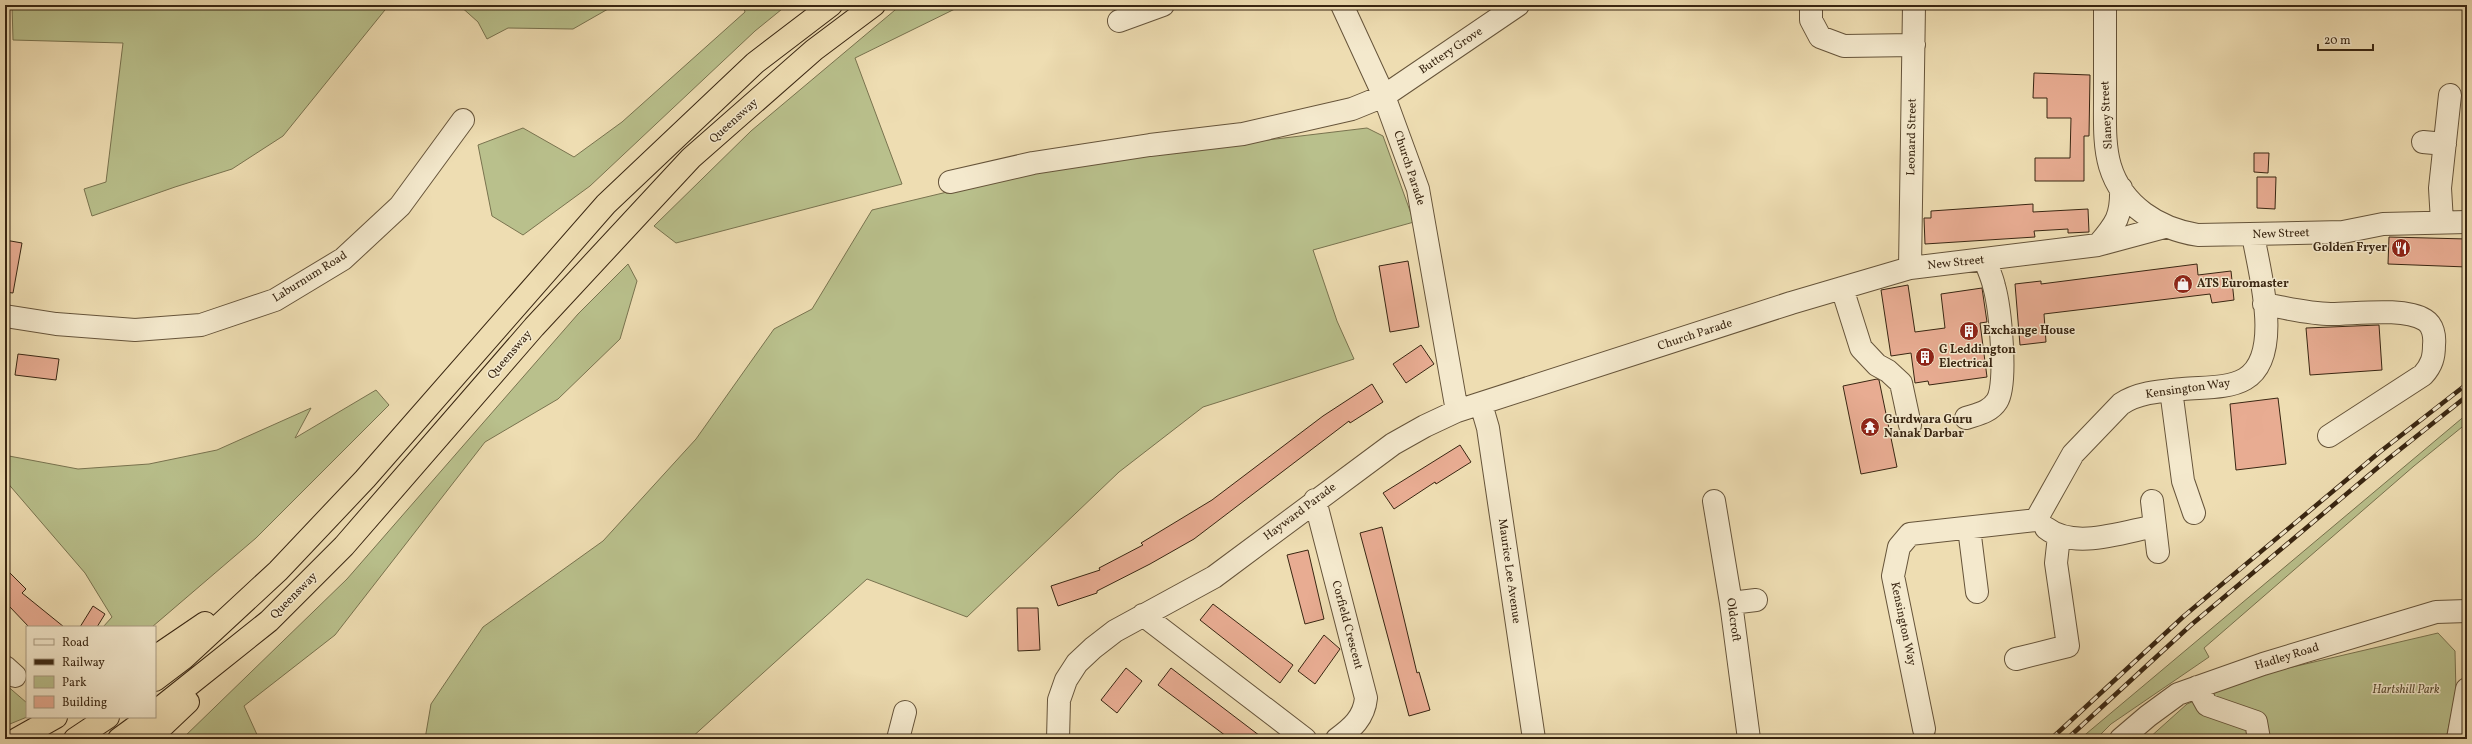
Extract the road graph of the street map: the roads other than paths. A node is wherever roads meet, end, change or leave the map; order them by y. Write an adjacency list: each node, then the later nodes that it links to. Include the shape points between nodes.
1 (831, 5): 41 (highway, via 754,63 606,204 365,480)
2 (874, 5): 47 (highway, Queensway, via 814,50 692,158 534,327 344,546)
3 (1163, 5): 9 (street)
4 (1342, 5): 12 (street, Church Parade)
5 (1518, 5): 12 (street, Buttery Grove)
6 (1811, 5): 10 (street, via 1811,20 1820,37 1844,46)
7 (1914, 5): 10 (street, Leonard Street)
8 (2105, 5): 15 (street, Slaney Street, via 2105,129 2110,166)
9 (1119, 21)
10 (1914, 45): 22 (street, Leonard Street)
11 (2450, 95): 16 (street, via 2434,143)
12 (1384, 96): 14 (street, Buttery Grove, via 1352,109 1243,134 1033,163); 28 (street, Church Parade, via 1420,196)
13 (463, 120): 25 (street, Laburnum Road, via 400,206 343,259 275,300 201,325 135,330 56,324)
14 (950, 182)
15 (2121, 188): 18 (street, Slaney Street, via 2150,219); 20 (street, via 2122,207 2115,225)
16 (2442, 222): 17 (street, New Street); 19 (street, New Street, via 2383,224 2343,232)
17 (2467, 222)
18 (2165, 227): 19 (street, New Street, via 2198,235); 20 (street, New Street)
19 (2253, 235): 24 (street, Kensington Way)
20 (2098, 245): 21 (street, New Street)
21 (1985, 260): 22 (street, New Street); 29 (street, via 1997,300 2002,380 2000,396 1994,406 1986,412)
22 (1910, 268): 23 (street, Church Parade)
23 (1842, 288): 27 (street, Church Parade); 30 (street, via 1861,348 1877,365 1901,383)
24 (2264, 304): 26 (street, Kensington Way, via 2264,355 2246,378 2231,384); 31 (street, via 2330,314 2407,315 2425,320 2431,327 2435,338 2434,358 2430,368)
25 (5, 316)
26 (2171, 390): 35 (street, via 2183,481); 36 (street, Kensington Way, via 2130,398 2107,417 2073,454)
27 (1481, 404): 28 (street, Church Parade); 68 (street, Maurice Lee Avenue, via 1488,428)
28 (1457, 411): 32 (street, Hayward Parade, via 1393,444)
29 (1966, 418)
30 (1910, 425)
31 (2329, 436)
32 (1315, 500): 46 (street, Hayward Parade, via 1214,577); 67 (street, Corfield Crescent, via 1366,698 1365,711 1358,721)
33 (1714, 501): 44 (street, Oldcroft)
34 (2152, 501): 37 (street)
35 (2194, 513)
36 (2036, 520): 38 (street, Kensington Way); 39 (street)
37 (2155, 526): 39 (street, via 2084,539); 40 (street)
38 (1969, 528): 42 (street); 58 (street, Kensington Way, via 1910,534 1899,547 1895,560 1893,576)
39 (2059, 536): 49 (street, via 2056,562 2068,646)
40 (2158, 552)
41 (278, 571): 48 (highway); 50 (highway, via 184,658)
42 (1977, 592)
43 (1756, 600): 44 (street)
44 (1731, 602): 69 (street, Oldcroft)
45 (2467, 611): 51 (street, Hadley Road, via 2436,612 2263,664)
46 (1143, 615): 65 (street, Hayward Parade, via 1115,631 1077,663 1066,680 1060,700); 66 (street)
47 (269, 621): 53 (highway, Queensway); 63 (highway, via 238,655)
48 (156, 656)
49 (2016, 660)
50 (156, 679)
51 (2197, 687): 70 (street, Hadley Road, via 2178,694); 71 (street, via 2207,705 2256,722)
52 (2467, 689): 59 (street)
53 (156, 711)
54 (905, 712): 64 (street)
55 (54, 718): 60 (highway)
56 (106, 718): 61 (highway)
57 (148, 718): 62 (highway)
58 (1924, 728)
59 (2462, 730)
60 (17, 739)
61 (75, 739)
62 (119, 739)
63 (149, 739)
64 (898, 739)
65 (1058, 739)
66 (1305, 739)
67 (1337, 739)
68 (1534, 739)
69 (1748, 739)
70 (2121, 739)
71 (2259, 739)

